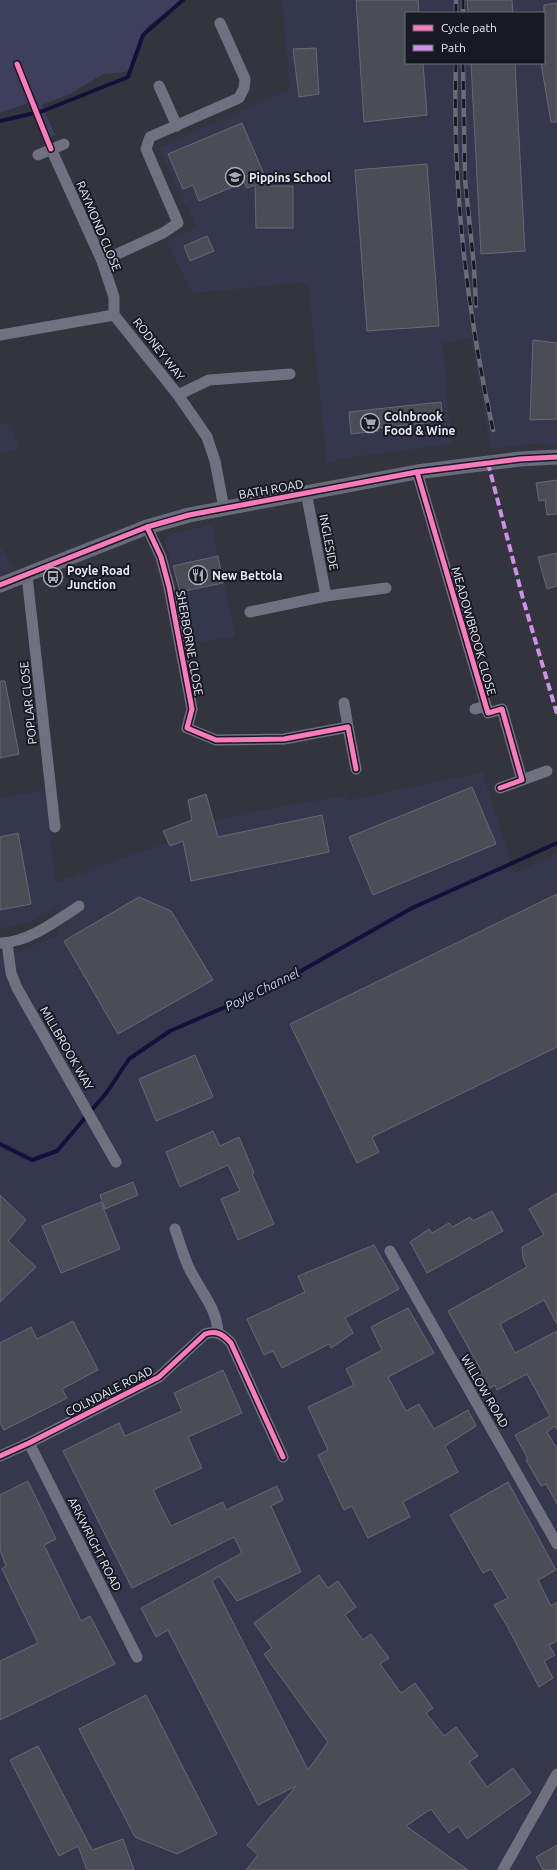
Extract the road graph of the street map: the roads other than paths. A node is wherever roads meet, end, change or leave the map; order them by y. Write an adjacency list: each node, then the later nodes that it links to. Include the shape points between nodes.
1 (220, 23): 3 (street, via 245,79 244,88 239,98)
2 (159, 86): 3 (street)
3 (177, 126): 7 (street, via 150,137 146,149 178,223 163,233)
4 (64, 144): 5 (street)
5 (51, 149): 6 (street); 7 (street, RAYMOND CLOSE)
6 (38, 155)
7 (102, 261): 8 (street, RAYMOND CLOSE, via 114,297)
8 (114, 314): 9 (street); 11 (street, RODNEY WAY)
9 (0, 335)
10 (290, 374): 11 (street, via 209,380)
11 (178, 395): 15 (street, RODNEY WAY, via 207,437)
12 (557, 457): 13 (street, BATH ROAD)
13 (417, 472): 14 (street, BATH ROAD); 23 (street, MEADOWBROOK CLOSE)
14 (306, 492): 15 (street, BATH ROAD); 20 (street, INGLESIDE)
15 (224, 508): 16 (street, BATH ROAD)
16 (147, 527): 17 (street, BATH ROAD); 25 (street, SHERBORNE CLOSE, via 161,557 169,587 192,709 187,728 216,740 284,739)
17 (27, 576): 18 (street, BATH ROAD); 30 (street, POPLAR CLOSE)
18 (0, 585)
19 (386, 588): 20 (street)
20 (326, 596): 21 (street)
21 (250, 612)
22 (344, 703): 25 (street)
23 (486, 706): 24 (street, MEADOWBROOK CLOSE); 28 (street, MEADOWBROOK CLOSE, via 488,713 502,709)
24 (475, 709)
25 (348, 727): 26 (street)
26 (356, 768)
27 (548, 771): 28 (street)
28 (522, 780): 29 (street)
29 (500, 788)
30 (55, 827)
31 (79, 906): 32 (street, via 35,933)
32 (4, 943): 33 (street, MILLBROOK WAY, via 17,988)
33 (116, 1162)
34 (175, 1229): 36 (street, via 190,1271 209,1300 218,1322)
35 (390, 1250): 40 (street, WILLOW ROAD)
36 (218, 1333): 37 (street, COLNDALE ROAD, via 205,1334 159,1377); 39 (street, via 224,1335 231,1343)
37 (29, 1443): 38 (street, COLNDALE ROAD); 41 (street, ARKWRIGHT ROAD)
38 (0, 1456)
39 (283, 1457)
40 (557, 1544)
41 (137, 1657)
42 (557, 1774): 43 (street)
43 (503, 1870)

